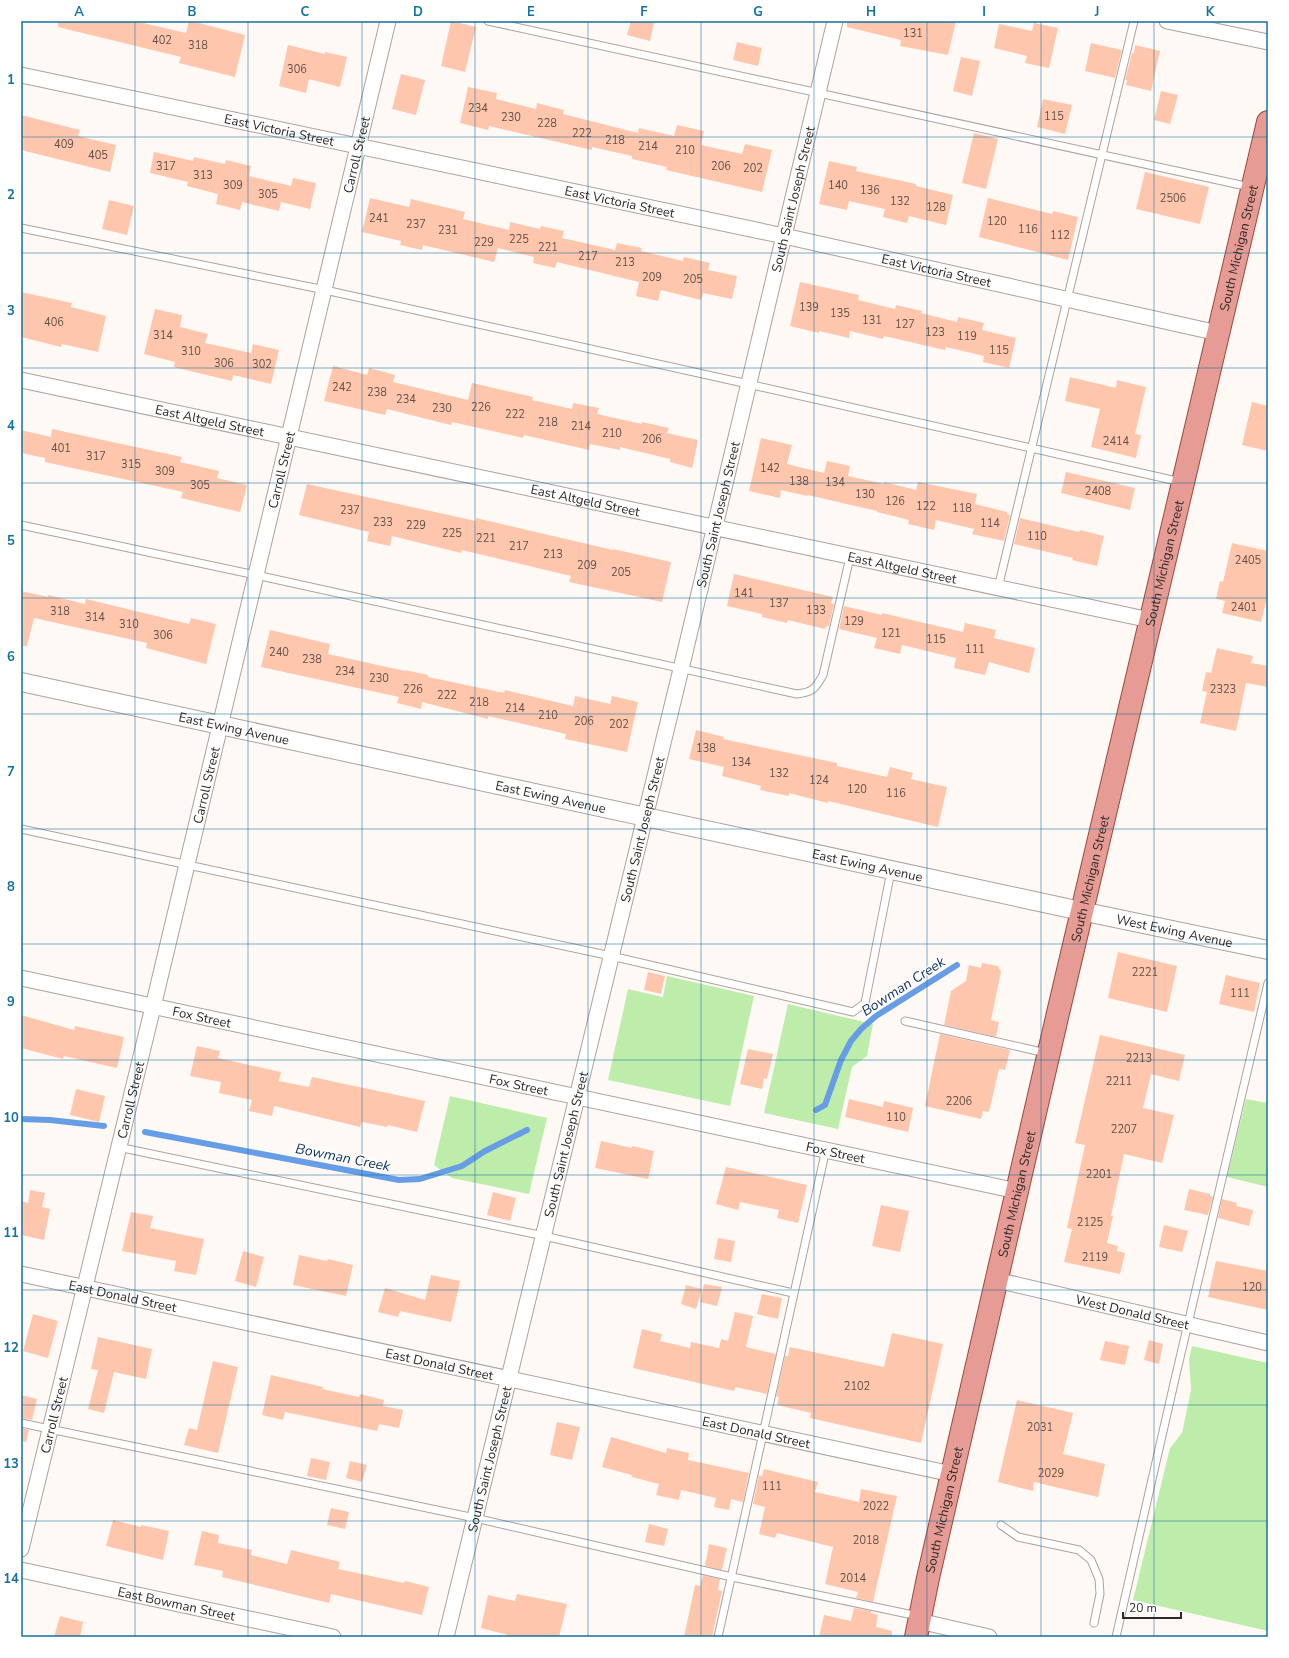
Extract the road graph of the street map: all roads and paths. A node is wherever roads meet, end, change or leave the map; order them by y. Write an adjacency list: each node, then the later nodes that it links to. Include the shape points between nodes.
1 (388, 21): 10 (street, Carroll Street)
2 (488, 21): 8 (lane)
3 (835, 21): 8 (street, South Saint Joseph Street)
4 (1134, 21): 11 (lane)
5 (1167, 21): 6 (street)
6 (1268, 42)
7 (21, 75): 10 (street, East Victoria Street)
8 (818, 94): 11 (lane); 14 (street, South Saint Joseph Street)
9 (1268, 122): 12 (main road, South Michigan Street)
10 (359, 146): 14 (street, East Victoria Street); 15 (street, Carroll Street)
11 (1101, 155): 12 (lane); 16 (lane)
12 (1252, 188): 17 (main road, South Michigan Street)
13 (21, 228): 15 (lane)
14 (784, 236): 16 (street, East Victoria Street); 19 (street, South Saint Joseph Street)
15 (326, 290): 19 (lane); 20 (street, Carroll Street)
16 (1067, 300): 17 (street, East Victoria Street); 21 (lane)
17 (1218, 333): 22 (main road, South Michigan Street)
18 (21, 380): 20 (street, East Altgeld Street)
19 (748, 384): 21 (lane); 24 (street, South Saint Joseph Street)
20 (289, 438): 24 (street, East Altgeld Street); 26 (street, Carroll Street)
21 (1032, 448): 22 (lane); 27 (lane)
22 (1182, 482): 28 (main road, South Michigan Street)
23 (21, 525): 26 (lane)
24 (714, 528): 25 (street, East Altgeld Street); 29 (street, South Saint Joseph Street)
25 (850, 557): 27 (street, East Altgeld Street); 29 (lane, via 822,675 818,685 810,693 797,694)
26 (256, 575): 29 (lane); 31 (street, Carroll Street)
27 (998, 588): 28 (street, East Altgeld Street)
28 (1150, 620): 36 (main road, South Michigan Street)
29 (681, 669): 32 (street, South Saint Joseph Street)
30 (21, 684): 31 (street, East Ewing Avenue)
31 (221, 724): 32 (street, East Ewing Avenue); 34 (street, Carroll Street)
32 (645, 816): 35 (street, East Ewing Avenue); 38 (street, South Saint Joseph Street)
33 (21, 829): 34 (lane)
34 (187, 865): 38 (lane); 41 (street, Carroll Street)
35 (892, 870): 36 (street, East Ewing Avenue); 38 (lane, via 865,1003 853,1012)
36 (1081, 911): 37 (street, West Ewing Avenue); 43 (main road, South Michigan Street)
37 (1268, 950)
38 (611, 956): 44 (street, South Saint Joseph Street)
39 (21, 978): 41 (street, Fox Street)
40 (1268, 983): 53 (lane)
41 (153, 1007): 44 (street, Fox Street); 45 (street, Carroll Street)
42 (905, 1021): 43 (lane)
43 (1048, 1053): 47 (main road, South Michigan Street)
44 (577, 1098): 46 (street, Fox Street); 48 (street, South Saint Joseph Street)
45 (118, 1147): 48 (lane); 51 (street, Carroll Street)
46 (826, 1149): 47 (street, Fox Street); 52 (lane)
47 (1016, 1191): 50 (main road, South Michigan Street)
48 (544, 1236): 52 (lane); 55 (street, South Saint Joseph Street)
49 (21, 1274): 51 (street, East Donald Street)
50 (996, 1280): 53 (street, West Donald Street); 59 (main road, South Michigan Street)
51 (85, 1288): 55 (street, East Donald Street); 57 (street, Carroll Street)
52 (793, 1293): 58 (lane)
53 (1188, 1325): 54 (street, West Donald Street); 71 (lane)
54 (1268, 1343)
55 (509, 1379): 58 (street, East Donald Street); 60 (street, South Saint Joseph Street)
56 (21, 1423): 57 (lane)
57 (50, 1429): 60 (lane); 62 (street, Carroll Street)
58 (764, 1434): 59 (street, East Donald Street); 64 (lane)
59 (952, 1474): 66 (main road, South Michigan Street)
60 (475, 1518): 64 (lane); 68 (street, South Saint Joseph Street)
61 (1001, 1525): 65 (lane, via 1018,1537 1079,1550 1091,1560 1099,1579 1100,1594)
62 (21, 1549)
63 (21, 1570): 67 (street, East Bowman Street)
64 (732, 1577): 66 (lane); 69 (lane)
65 (1094, 1623)
66 (919, 1625): 70 (street)
67 (333, 1637)
68 (446, 1637)
69 (718, 1637)
70 (989, 1637)
71 (1116, 1637)

